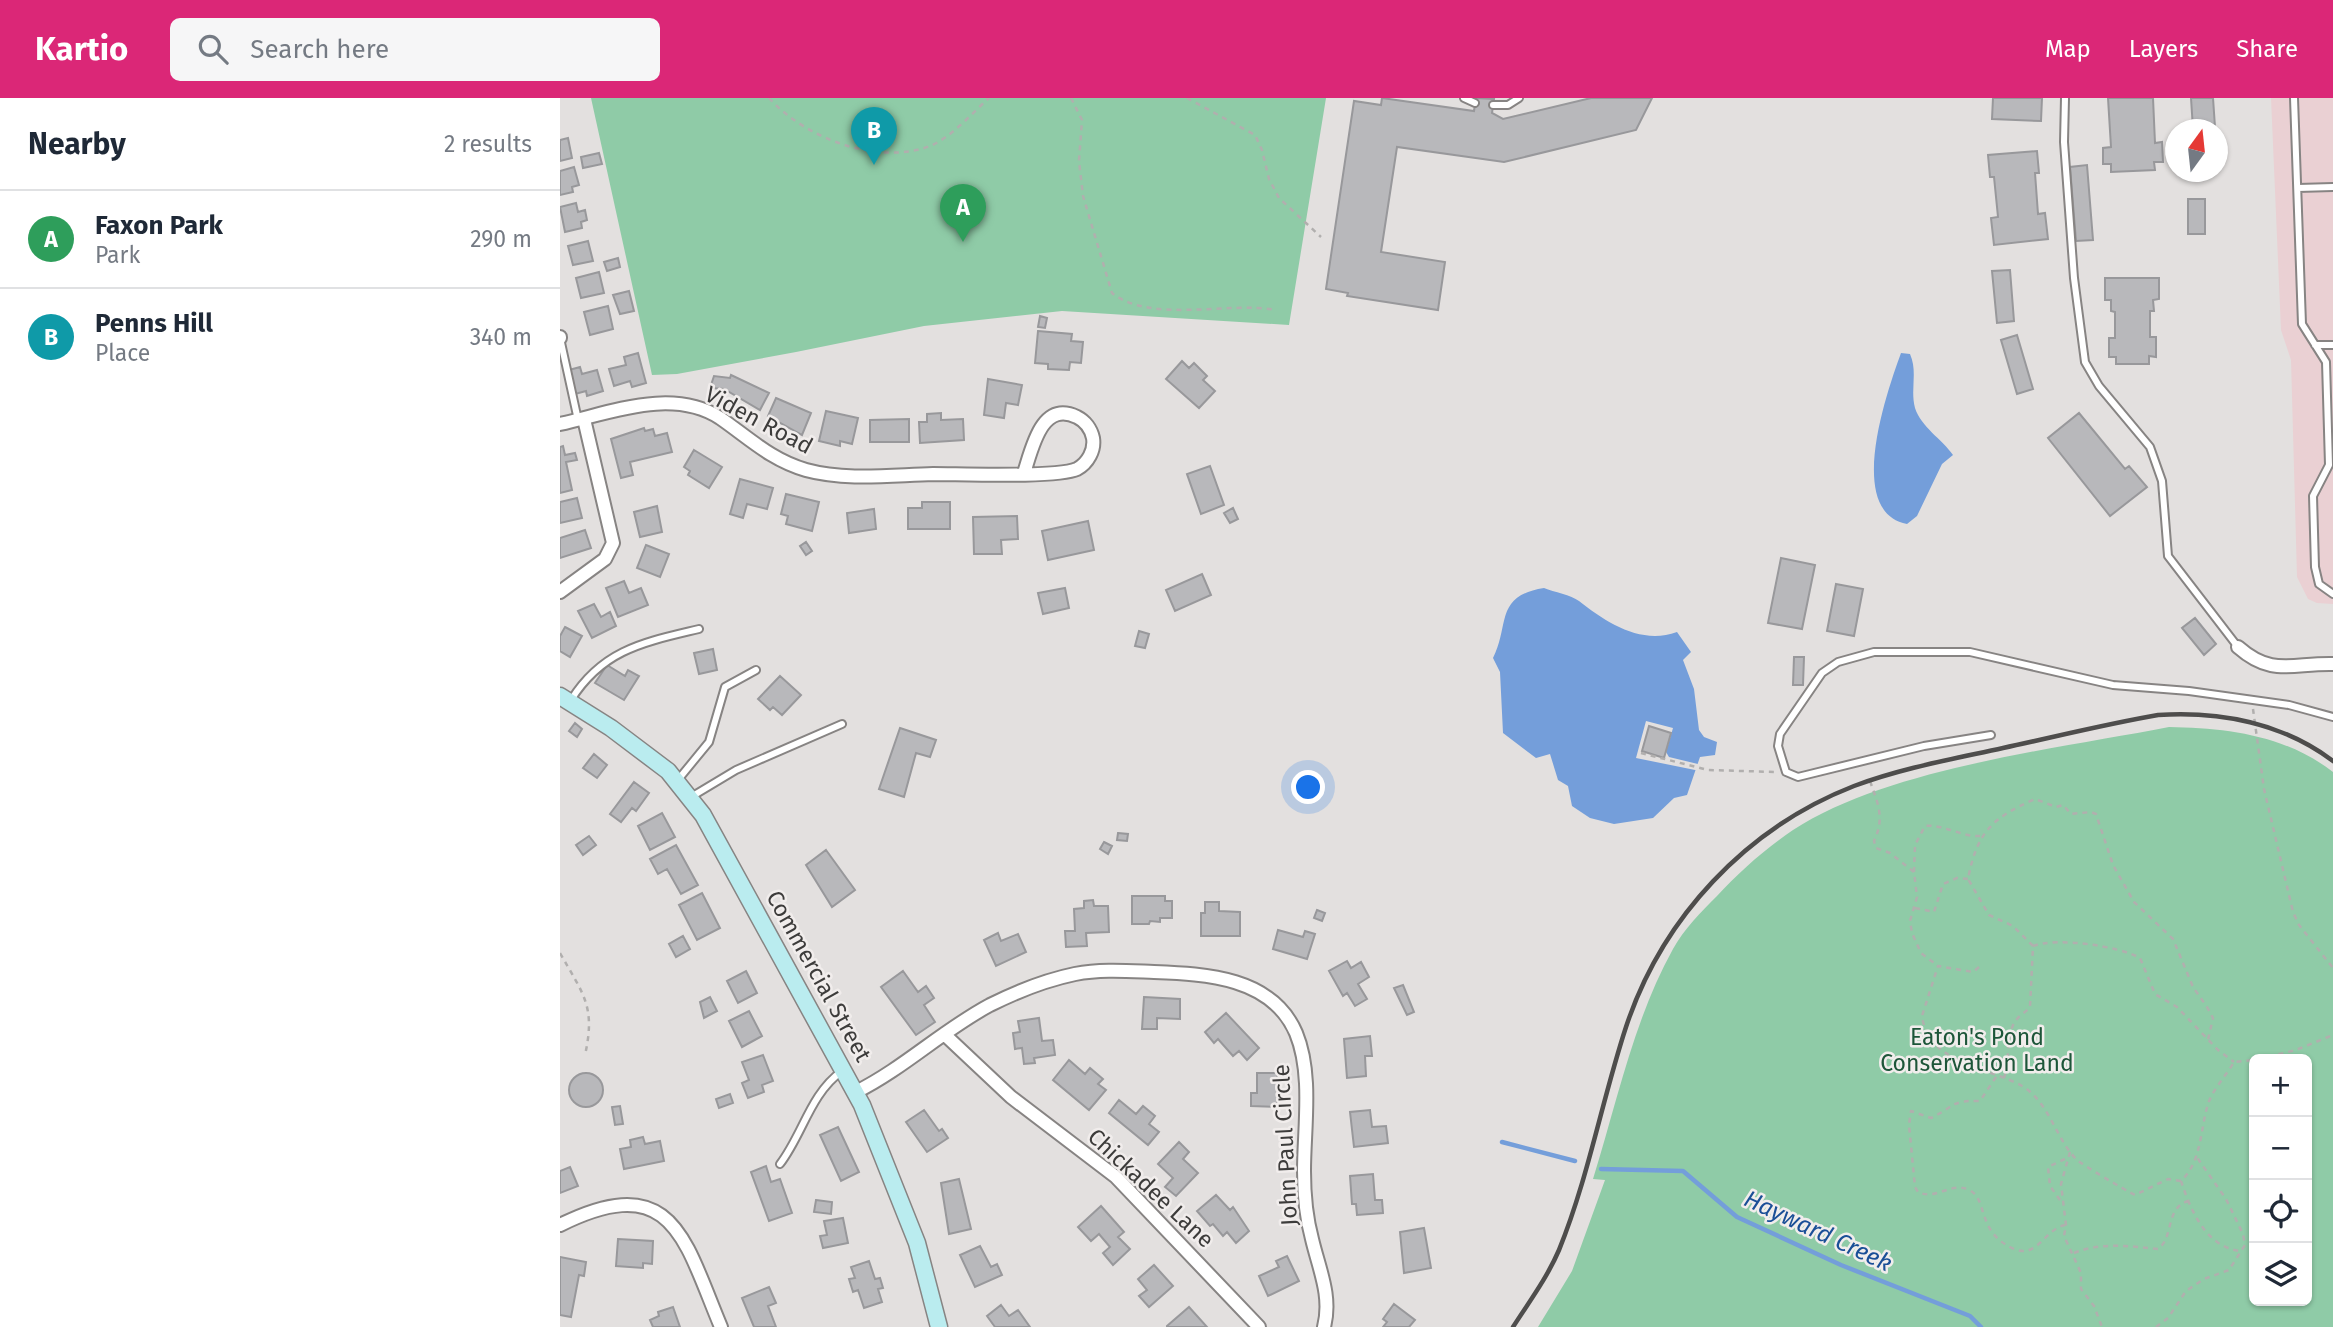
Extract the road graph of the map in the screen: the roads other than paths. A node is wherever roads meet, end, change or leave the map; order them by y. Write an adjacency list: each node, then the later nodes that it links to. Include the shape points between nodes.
1 (1464, 98): 5 (lane)
2 (1519, 98): 6 (lane, via 1508,105)
3 (2065, 98): 18 (lane, via 2074,278 2085,362 2150,447 2162,481 2168,556)
4 (2294, 98): 8 (lane)
5 (1475, 103)
6 (1493, 105)
7 (2333, 187): 8 (lane)
8 (2298, 188): 10 (lane, via 2302,324)
9 (560, 337): 12 (lane)
10 (2315, 345): 11 (lane); 16 (lane, via 2326,362 2329,465 2313,496 2315,567 2319,584)
11 (2333, 345)
12 (581, 419): 13 (street, Viden Road); 14 (street, Viden Road, via 670,403 709,412 768,454 816,472); 15 (street, via 613,543 605,559)
13 (560, 424)
14 (1024, 473): 14 (street, Viden Road, via 1040,426 1049,418 1065,414 1083,421 1093,444 1086,462 1067,471)
15 (560, 592)
16 (2333, 594)
17 (699, 629): 21 (lane, via 624,649)
18 (2238, 647): 19 (street, via 2267,667)
19 (2333, 664)
20 (756, 670): 25 (lane, via 725,687 709,742)
21 (567, 700): 25 (main road, Commercial Street, via 622,735)
22 (2333, 717): 24 (lane, via 2289,705 2113,685 1970,652 1863,653 1822,673 1780,734 1778,746 1786,772 1798,778 1924,746)
23 (842, 724): 26 (lane, via 736,771)
24 (1991, 735)
25 (677, 781): 26 (main road, Commercial Street)
26 (691, 797): 28 (main road, Commercial Street)
27 (944, 1034): 29 (street, John Paul Circle); 34 (street, Chickadee Lane, via 1020,1105 1108,1170); 35 (street, John Paul Circle, via 1022,991 1092,971 1210,975 1243,984 1269,999 1292,1026 1301,1050 1305,1201 1326,1292)
28 (845, 1069): 29 (main road, Commercial Street); 30 (lane, via 822,1089 795,1144)
29 (856, 1091): 33 (main road, Commercial Street, via 917,1243)
30 (779, 1164)
31 (560, 1225): 32 (street, via 623,1203 646,1206 660,1214 684,1239)
32 (721, 1327)
33 (939, 1327)
34 (1259, 1327)
35 (1324, 1327)

